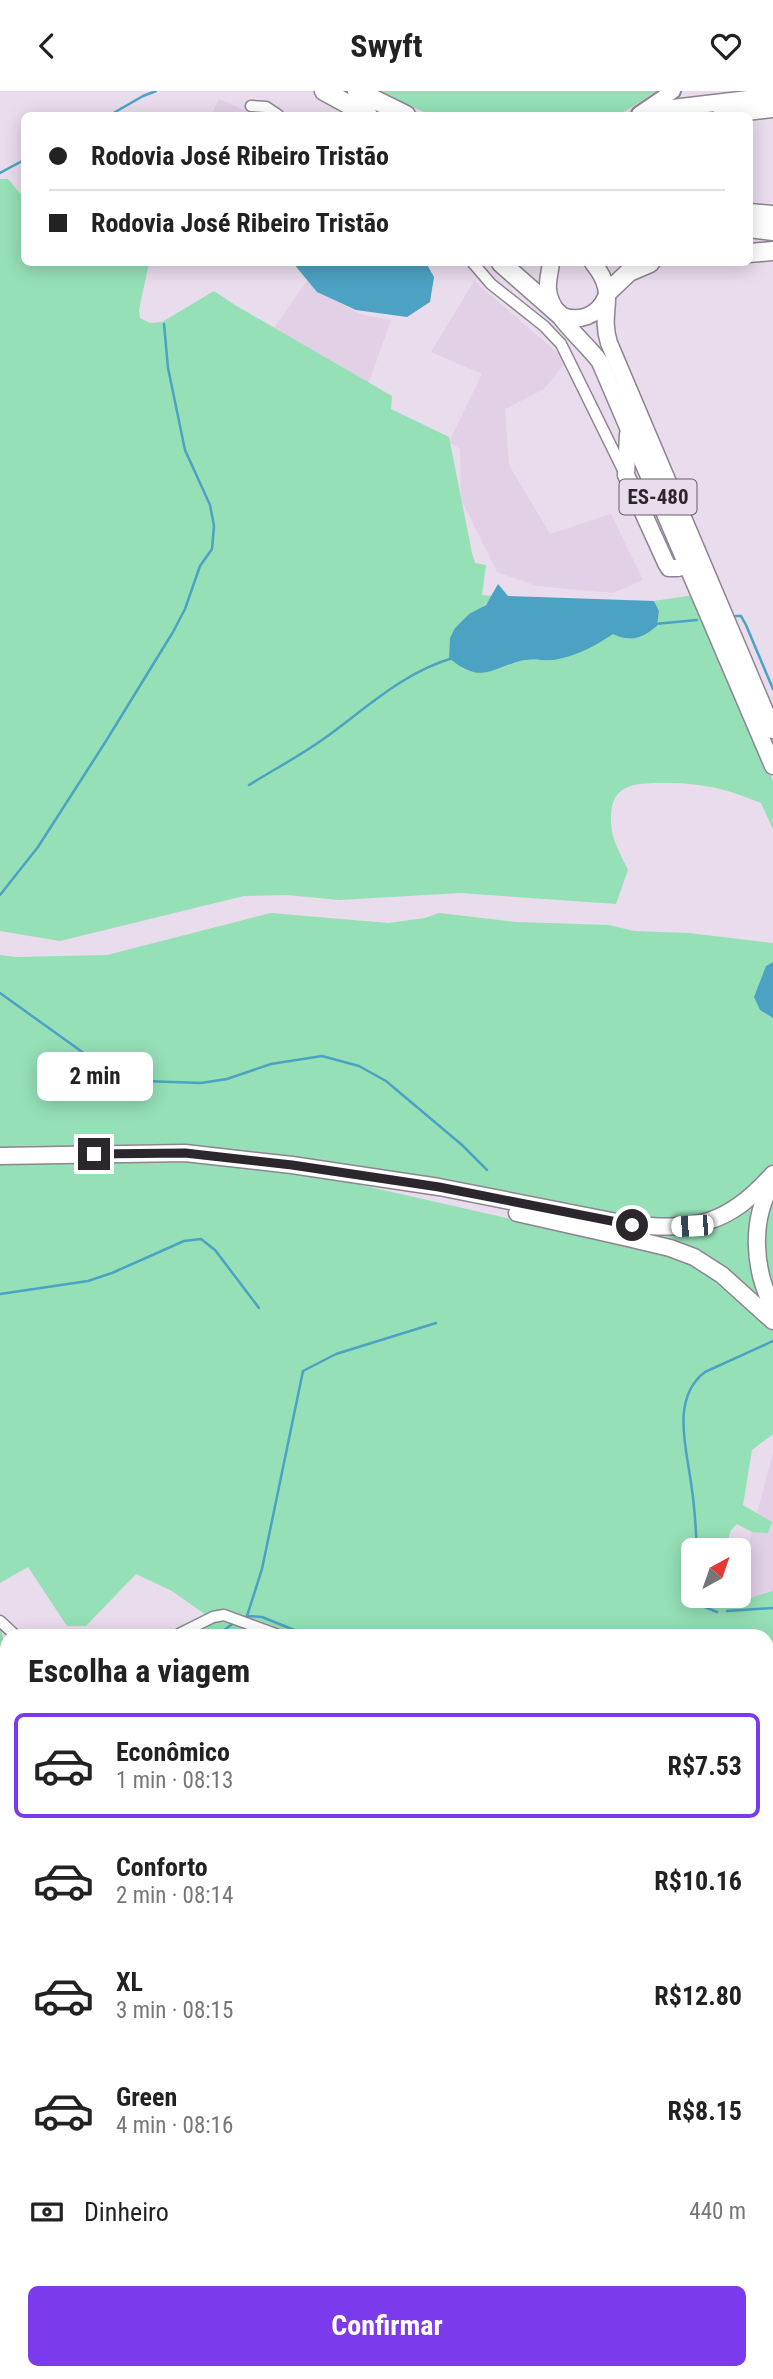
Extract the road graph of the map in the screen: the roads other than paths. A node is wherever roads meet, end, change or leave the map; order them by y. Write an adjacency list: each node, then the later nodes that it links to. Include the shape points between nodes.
1 (315, 91): 9 (highway)
2 (324, 91): 10 (highway)
3 (358, 91): 11 (highway)
4 (673, 91): 12 (main road)
5 (773, 96): 13 (main road)
6 (251, 106): 8 (street)
7 (773, 109): 14 (main road)
8 (273, 112)
9 (340, 112)
10 (362, 112)
11 (399, 112)
12 (642, 112)
13 (651, 112)
14 (746, 112)
15 (753, 213): 16 (highway)
16 (773, 215)
17 (753, 228): 18 (highway)
18 (773, 231)
19 (773, 251): 20 (highway)
20 (753, 253)
21 (476, 266): 29 (street, via 561,344)
22 (504, 266): 27 (highway)
23 (551, 266): 27 (main road, ES-480, via 548,291)
24 (595, 266): 26 (main road)
25 (643, 266): 26 (highway, via 629,272)
26 (608, 292): 27 (main road, via 589,316); 30 (main road, ES-480, via 604,324 609,343)
27 (559, 315): 28 (main road, ES-480, via 600,362)
28 (629, 428): 29 (main road); 30 (main road, ES-480)
29 (626, 475): 30 (main road, via 669,568)
30 (694, 564): 31 (main road, ES-480); 32 (main road, ES-480)
31 (773, 730)
32 (773, 766)
33 (0, 1156): 35 (main road, via 185,1153)
34 (773, 1174): 35 (main road, via 743,1204 719,1218 666,1227 632,1225)
35 (407, 1182): 38 (main road, via 694,1257 722,1275)
36 (773, 1182): 37 (main road, via 764,1200 757,1237 760,1271)
37 (773, 1307)
38 (773, 1321)
39 (188, 1629): 40 (street, via 224,1615)
40 (262, 1629)

